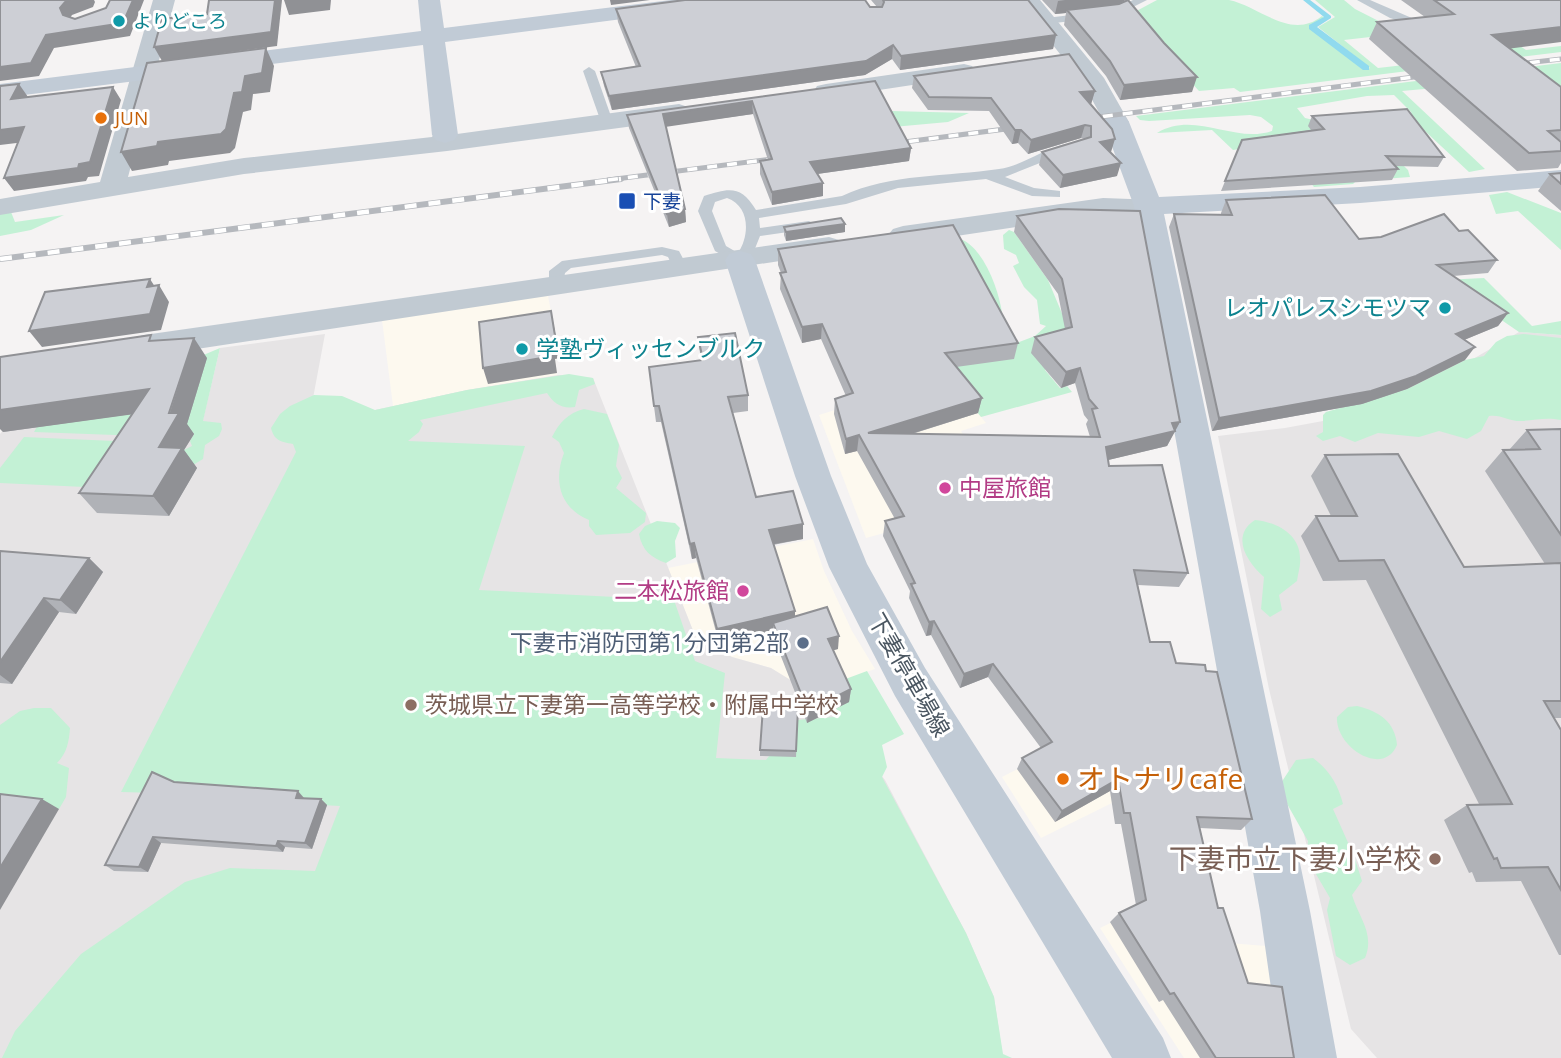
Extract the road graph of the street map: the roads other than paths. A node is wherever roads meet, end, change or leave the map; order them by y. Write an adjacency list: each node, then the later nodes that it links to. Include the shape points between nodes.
1 (163, 0): 15 (street)
2 (429, 0): 10 (street)
3 (723, 0): 7 (street)
4 (1029, 0): 8 (street)
5 (1142, 0): 8 (lane, via 1115,13)
6 (1362, 0): 9 (lane)
7 (647, 5): 10 (street)
8 (1046, 21): 11 (street)
9 (1422, 25)
10 (433, 37): 15 (street); 20 (street)
11 (1073, 56): 12 (street); 27 (street, via 1096,83 1116,122)
12 (1046, 60)
13 (992, 67): 17 (street)
14 (589, 71): 19 (lane)
15 (144, 73): 16 (street); 24 (street)
16 (0, 91)
17 (797, 95)
18 (702, 108): 19 (street)
19 (607, 122): 20 (street)
20 (446, 139): 24 (street)
21 (1082, 145): 22 (lane)
22 (988, 175): 25 (lane, via 1032,192); 26 (lane, via 894,186)
23 (1561, 178): 27 (street)
24 (112, 187): 28 (street)
25 (1055, 194)
26 (828, 203): 29 (lane); 30 (lane, via 834,205 833,219)
27 (1148, 206): 30 (street, via 1103,206 867,241); 33 (street, via 1285,911)
28 (0, 208)
29 (751, 215): 30 (lane); 30 (lane, via 741,196 732,193 712,196 705,208 720,248)
30 (747, 246): 31 (street, via 680,268); 32 (street, 下妻停車場線, via 813,476 849,566 909,682)
31 (108, 351)
32 (1143, 1058)
33 (1309, 1058)

